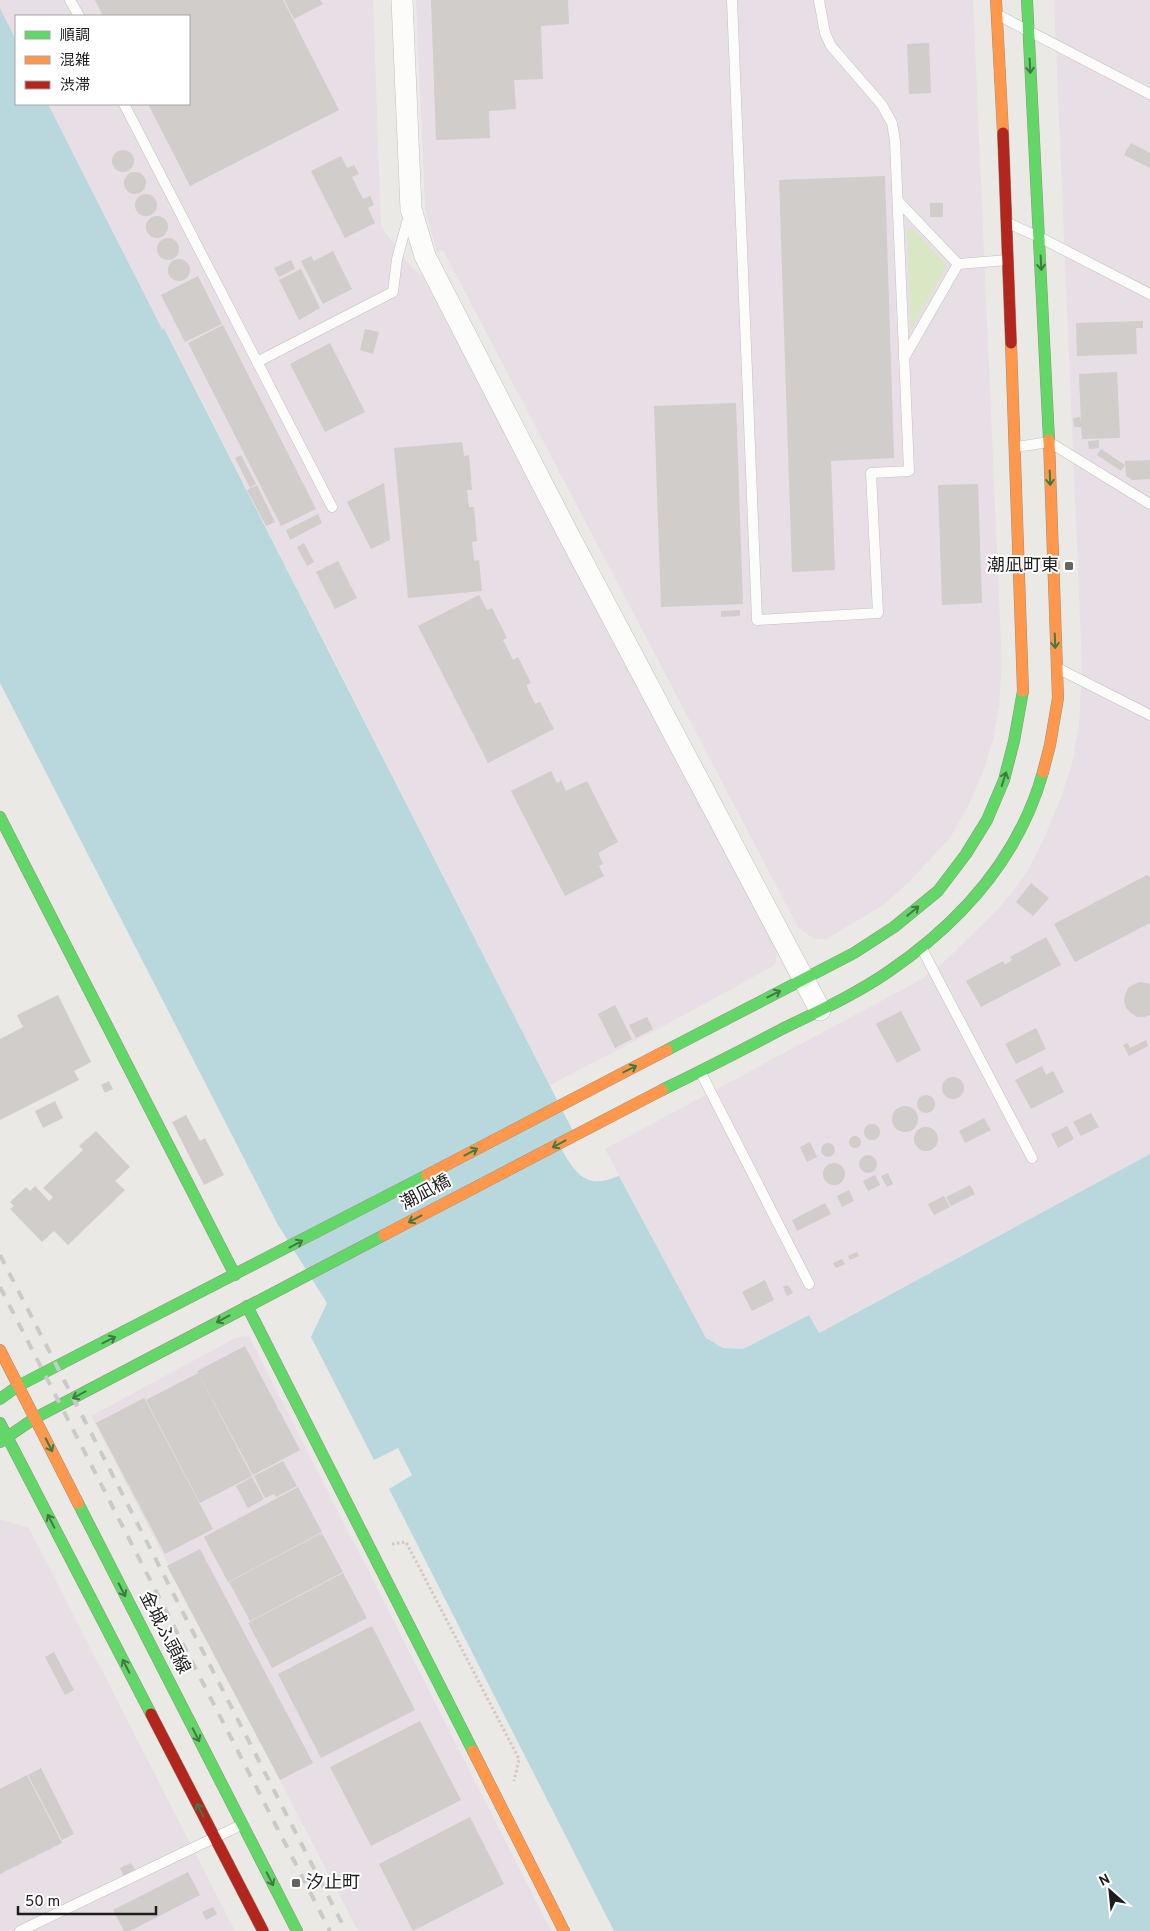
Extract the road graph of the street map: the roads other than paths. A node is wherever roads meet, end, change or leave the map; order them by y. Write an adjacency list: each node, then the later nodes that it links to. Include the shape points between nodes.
1 (70, 0): 8 (lane)
2 (402, 0): 13 (street)
3 (732, 0): 19 (lane, via 757,620 878,613 871,473 909,471)
4 (819, 0): 12 (lane, via 825,33 831,46 882,105 892,123 896,141)
5 (996, 0): 7 (street, 潮凪橋)
6 (1027, 0): 9 (street, 潮凪橋)
7 (997, 14): 9 (lane); 14 (street, 潮凪橋)
8 (78, 15)
9 (1028, 31): 10 (lane); 15 (street, 潮凪橋, one-way to 15)
10 (1150, 94)
11 (125, 105): 20 (lane)
12 (898, 201): 17 (lane); 19 (lane)
13 (411, 209): 20 (lane, via 397,260 393,292); 29 (street, via 429,265)
14 (1007, 222): 15 (lane); 16 (street, 潮凪橋)
15 (1039, 237): 18 (lane); 21 (street, 潮凪橋, one-way to 21)
16 (1008, 260): 17 (lane); 22 (street, 潮凪橋)
17 (958, 264): 19 (lane)
18 (1150, 294)
19 (904, 358)
20 (257, 362): 24 (lane)
21 (1049, 442): 22 (lane); 23 (lane); 25 (street, 潮凪橋, one-way to 25)
22 (1015, 448): 29 (street, 潮凪橋, one-way to 22, via 894,927 938,891 987,820 1004,780 1024,685)
23 (1150, 504)
24 (332, 507)
25 (1056, 668): 26 (lane); 28 (street, 潮凪橋, via 1058,698 1050,745 1038,790 1017,836 993,875 963,911)
26 (1150, 715)
27 (0, 817): 33 (street)
28 (921, 948): 30 (street, 潮凪橋, via 886,973); 32 (lane)
29 (803, 978): 30 (street); 33 (street, 潮凪橋, one-way to 29)
30 (820, 1010): 31 (street, 潮凪橋)
31 (700, 1071): 34 (lane); 35 (street, 潮凪橋, one-way to 35)
32 (1032, 1158)
33 (235, 1276): 37 (street, 潮凪橋, one-way to 33)
34 (809, 1284)
35 (247, 1306): 39 (street, 潮凪橋, one-way to 39); 47 (street)
36 (0, 1350): 37 (street, 金城ふ頭線)
37 (18, 1386): 38 (street, 潮凪橋); 39 (street, 金城ふ頭線)
38 (0, 1399)
39 (35, 1418): 41 (street, 潮凪橋); 42 (street, 金城ふ頭線, one-way to 42)
40 (0, 1423): 41 (street)
41 (4, 1440): 43 (street, one-way to 41)
42 (241, 1825): 43 (lane); 46 (street, 金城ふ頭線, one-way to 46)
43 (214, 1837): 44 (lane); 45 (street)
44 (20, 1931)
45 (263, 1931)
46 (296, 1931)
47 (564, 1931)

